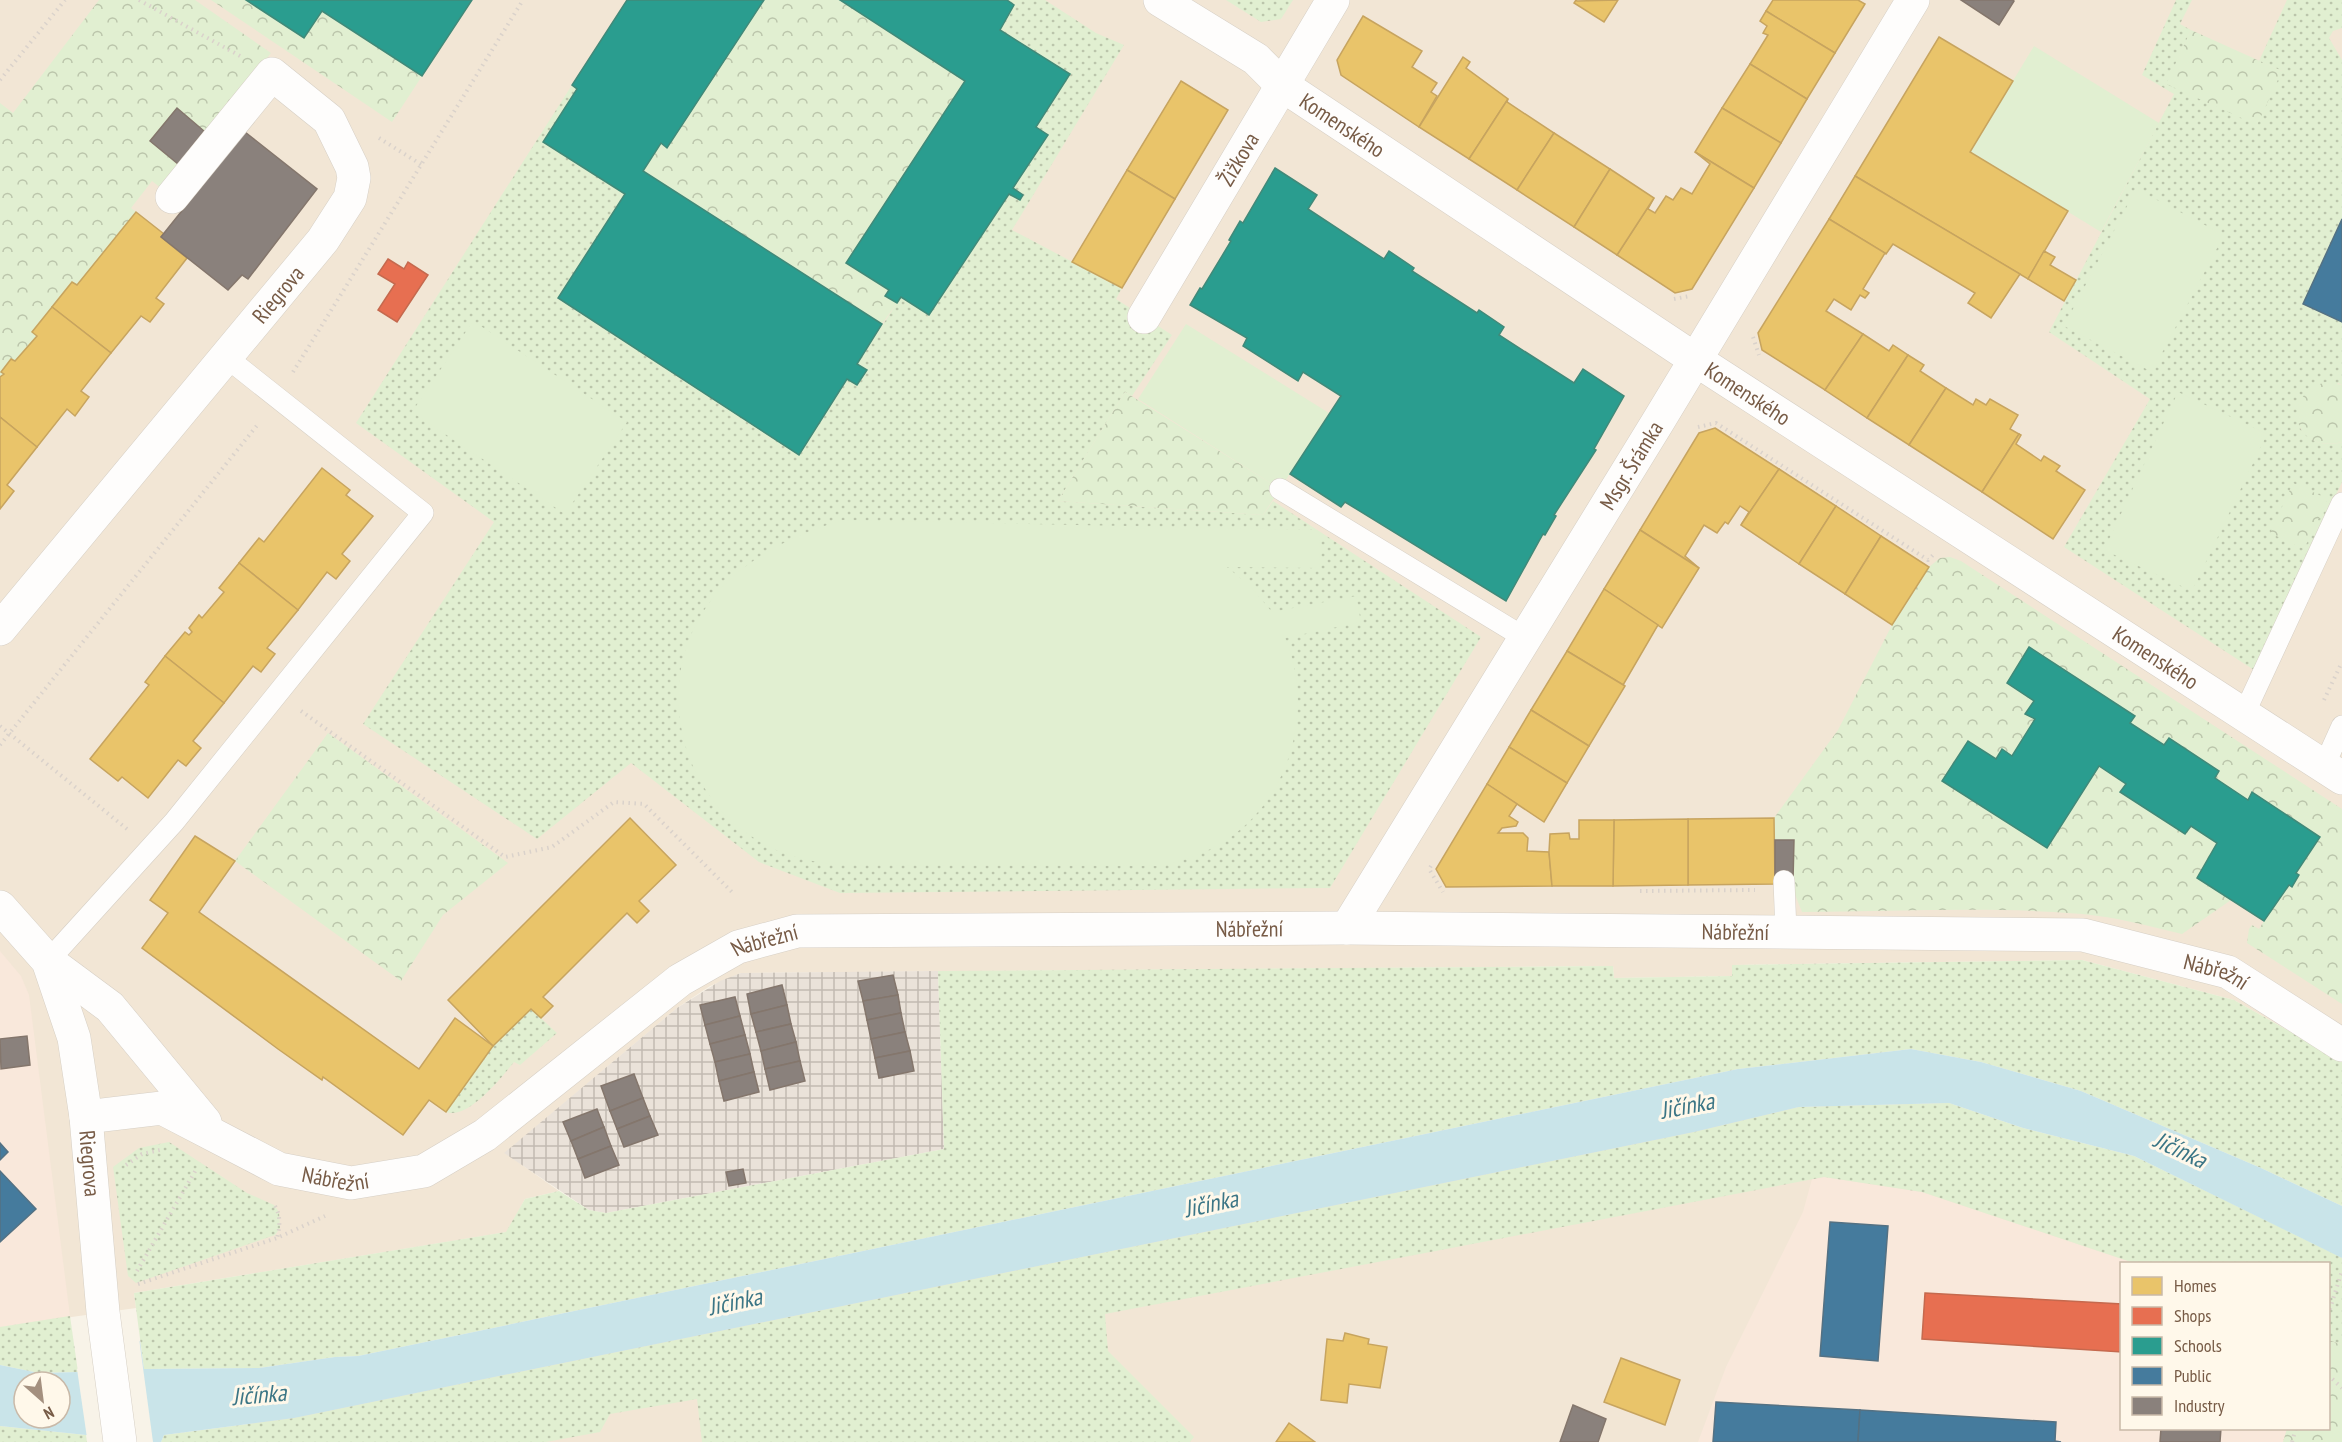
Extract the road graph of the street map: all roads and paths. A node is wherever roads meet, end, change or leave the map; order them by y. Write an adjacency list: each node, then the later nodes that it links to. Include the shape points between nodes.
1 (65, 0): 7 (path)
2 (139, 0): 6 (path)
3 (1160, 0): 8 (street, Komenského, via 1256,59)
4 (1333, 0): 8 (street, Žižkova)
5 (1913, 0): 16 (street, Msgr. Šrámka)
6 (272, 74): 9 (street); 14 (street, Riegrova, via 328,120 352,166 354,178 350,198 323,240)
7 (0, 81)
8 (1282, 85): 12 (street, Žižkova); 16 (street, Komenského)
9 (172, 197)
10 (1666, 295): 11 (path, via 1674,300)
11 (1696, 295)
12 (1144, 317)
13 (1752, 332): 15 (path, via 1757,353)
14 (226, 357): 21 (street, Riegrova); 24 (lane, via 423,513)
15 (1766, 359)
16 (1696, 360): 22 (street, Msgr. Šrámka); 25 (street, Komenského)
17 (1695, 428): 20 (path, via 1716,423 1928,560)
18 (1280, 489): 22 (lane)
19 (2342, 503): 25 (lane)
20 (1938, 553)
21 (0, 629)
22 (1525, 638): 36 (street, Msgr. Šrámka)
23 (2342, 662): 27 (path, via 2316,717)
24 (277, 694): 29 (lane); 33 (path, via 505,858 552,848 614,802 644,804)
25 (2244, 714): 28 (street, Komenského)
26 (0, 726): 29 (path)
27 (2341, 729): 28 (lane)
28 (2333, 772)
29 (150, 849): 38 (lane)
30 (1435, 859): 34 (path, via 1429,868 1442,892)
31 (1784, 885): 32 (path); 37 (lane)
32 (1634, 891)
33 (732, 892)
34 (1453, 892)
35 (0, 907): 38 (street, Riegrova)
36 (1347, 928): 37 (street, Nábřežní); 41 (street, Nábřežní, via 797,931 738,947 680,980 485,1135 424,1171 351,1183 279,1169)
37 (1786, 932): 39 (street, Nábřežní, via 2083,935 2228,972)
38 (48, 961): 40 (street, Riegrova, via 74,1038); 41 (street, Nábřežní, via 110,1007)
39 (2342, 1045)
40 (86, 1117): 41 (street, Nábřežní, via 162,1108); 49 (street, Riegrova)
41 (216, 1135)
42 (168, 1148): 44 (path, via 142,1154)
43 (200, 1163): 49 (path)
44 (119, 1169)
45 (274, 1205): 47 (path, via 279,1212)
46 (330, 1214): 47 (path)
47 (277, 1238): 49 (path)
48 (2342, 1271): 50 (path)
49 (111, 1296): 53 (street, Riegrova)
50 (2330, 1309)
51 (2330, 1377): 52 (path)
52 (2342, 1388)
53 (120, 1442)

